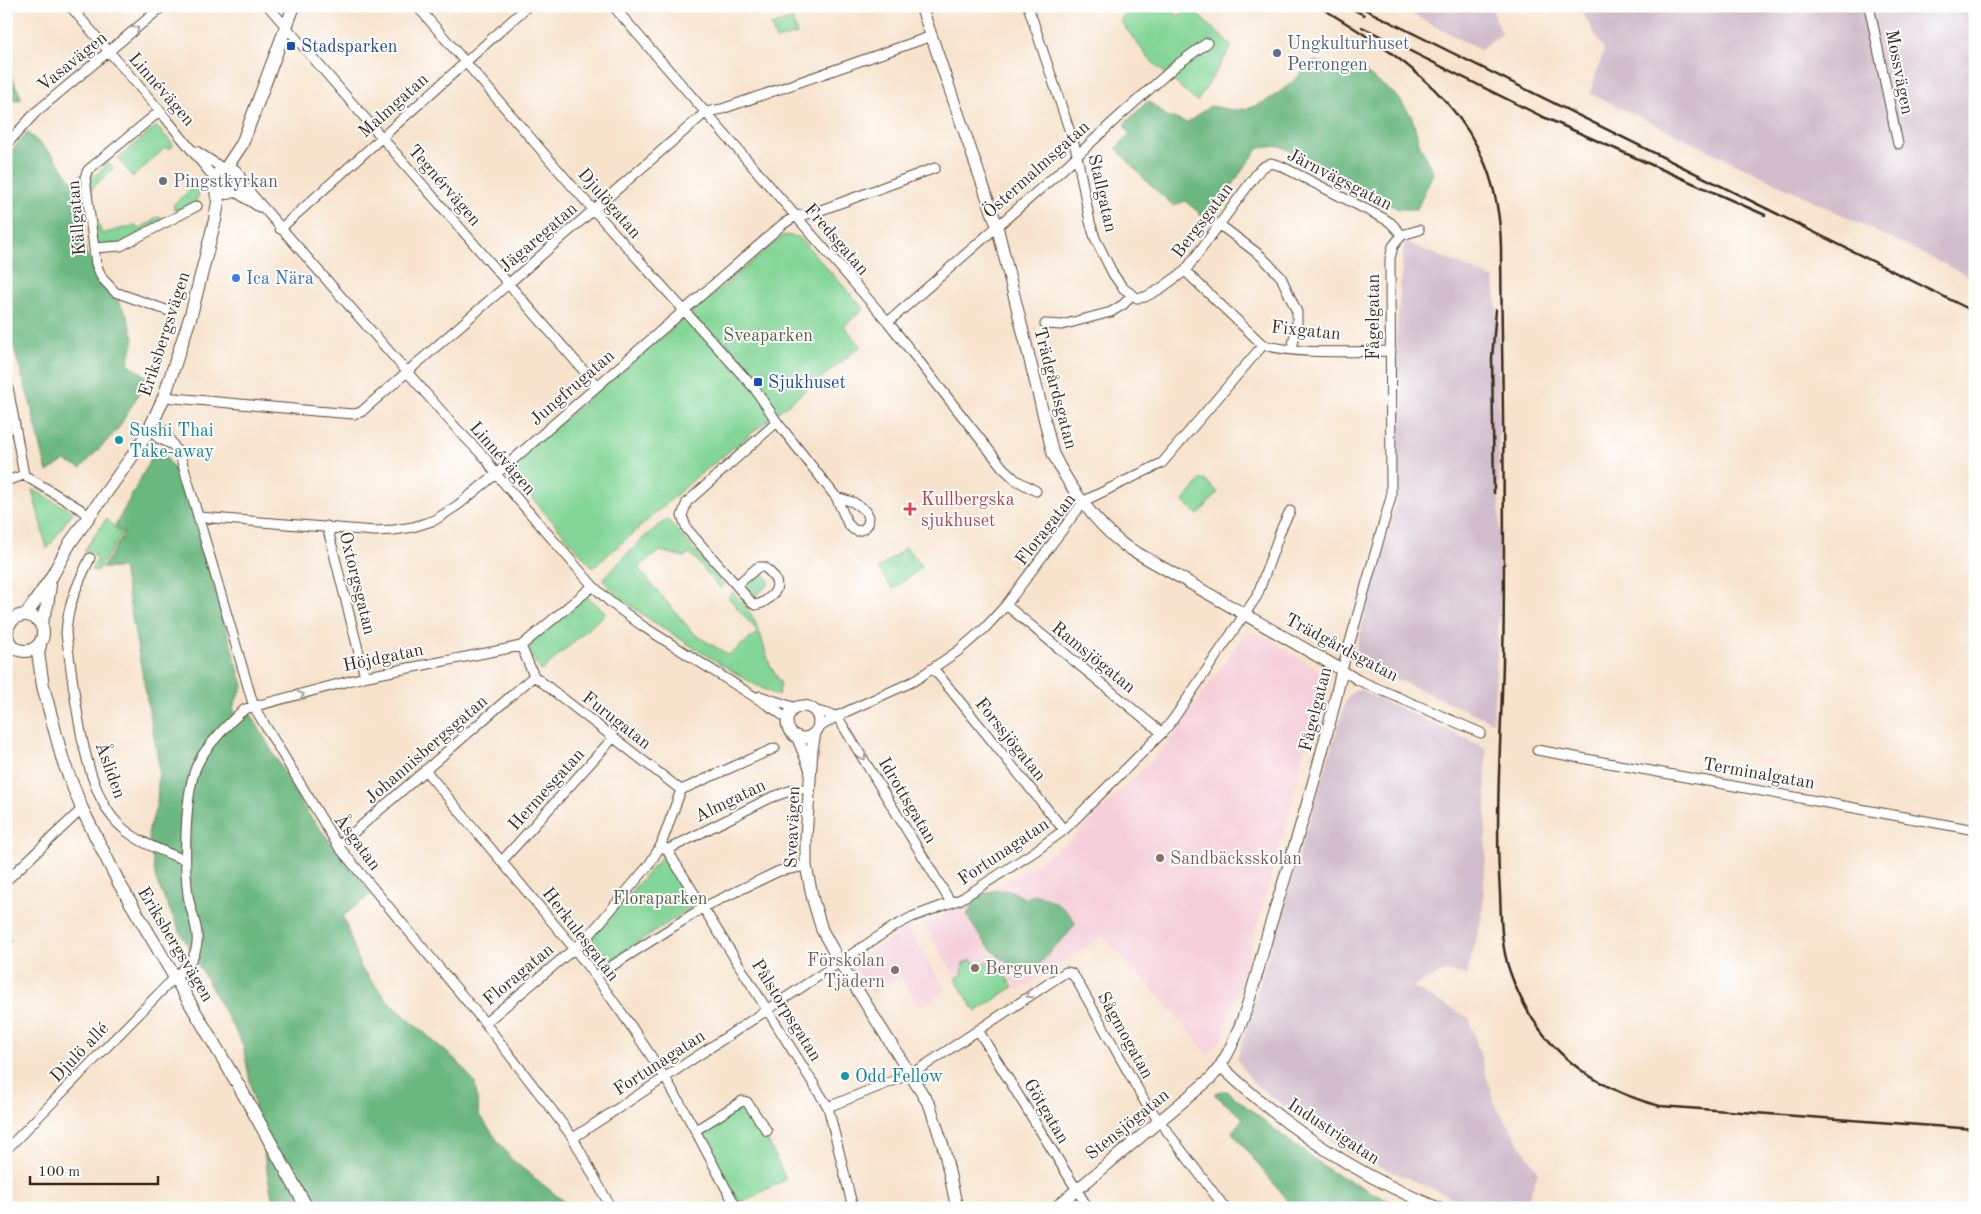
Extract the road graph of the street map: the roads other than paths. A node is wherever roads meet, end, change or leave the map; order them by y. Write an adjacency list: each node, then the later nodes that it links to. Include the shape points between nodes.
1 (70, 6): 14 (street, Linnévägen)
2 (163, 6): 14 (street, Vasavägen, one-way to 2)
3 (268, 6): 11 (street, Tegnérvägen)
4 (294, 6): 11 (main road, Eriksbergsvägen)
5 (417, 6): 15 (street, Djulögatan)
6 (528, 6): 15 (street, Malmgatan)
7 (613, 6): 17 (street, Fredsgatan)
8 (921, 6): 12 (street, Trädgårdsgatan)
9 (1028, 6): 23 (street, Stallgatan)
10 (1869, 6): 20 (street, Mossvägen)
11 (286, 27): 18 (street, Tegnérvägen); 19 (main road, Eriksbergsvägen)
12 (932, 36): 17 (street, Jägaregatan); 34 (street, Trädgårdsgatan)
13 (1207, 43): 23 (street, Östermalmsgatan, via 1178,64)
14 (109, 53): 16 (street, Linnévägen); 21 (street, Vasavägen, via 36,112)
15 (467, 62): 18 (street, Malmgatan); 30 (street, Djulögatan)
16 (160, 111): 22 (street, Linnévägen); 38 (street, Källgatan, via 88,170 85,177)
17 (706, 112): 30 (street, Jägaregatan); 31 (street, Fredsgatan)
18 (382, 138): 35 (street, Malmgatan); 40 (street, Tegnérvägen)
19 (242, 144): 25 (main road, Eriksbergsvägen); 28 (main road, Eriksbergsvägen)
20 (1898, 144)
21 (6, 145)
22 (190, 147): 25 (street, Linnévägen); 27 (street, Linnévägen)
23 (1077, 156): 34 (street, Östermalmsgatan); 41 (street, Stallgatan, via 1095,238 1113,274)
24 (1271, 163): 33 (street, Bergsgatan, via 1261,168); 37 (street, Järnvägsgatan, via 1382,218)
25 (225, 168): 27 (main road, via 217,173); 28 (main road, via 235,171)
26 (935, 168): 31 (street, Jungfrugatan, via 813,213)
27 (216, 184): 28 (main road, via 224,193); 32 (main road, Eriksbergsvägen)
28 (236, 185): 32 (main road, Eriksbergsvägen); 35 (street, Linnévägen)
29 (197, 206): 38 (street, via 121,246)
30 (594, 209): 40 (street, Jägaregatan); 42 (street, Djulögatan)
31 (796, 216): 42 (street, Jungfrugatan); 44 (street, Fredsgatan)
32 (215, 220): 52 (main road, Eriksbergsvägen, via 191,315)
33 (1220, 225): 39 (street, Bergsgatan); 47 (street, via 1261,256 1281,277 1297,312)
34 (997, 226): 44 (street, Östermalmsgatan); 60 (street, Trädgårdsgatan, via 1053,454 1065,477)
35 (280, 228): 49 (street, Linnévägen)
36 (1419, 230): 37 (street, Järnvägsgatan)
37 (1402, 235): 48 (street, Fågelgatan, via 1393,246 1390,259)
38 (94, 248): 43 (street, Källgatan, via 99,272 115,292)
39 (1185, 271): 41 (street, Bergsgatan, via 1145,297); 46 (street, Fixgatan)
40 (508, 284): 49 (street, Jägaregatan); 51 (street, Tegnérvägen)
41 (1131, 295): 45 (street, via 1111,312 1062,325)
42 (684, 310): 51 (street, Jungfrugatan); 53 (street, Djulögatan, via 755,389)
43 (169, 311)
44 (888, 322): 58 (street, Fredsgatan, via 1003,468)
45 (1045, 324)
46 (1263, 344): 47 (street, Fixgatan); 60 (street, Floragatan, via 1162,463)
47 (1292, 349): 48 (street, Fixgatan)
48 (1391, 351): 79 (street, Fågelgatan, via 1391,497)
49 (407, 373): 52 (street, Jägaregatan, via 361,412 354,414); 55 (street, Linnévägen, via 487,460)
50 (6, 376): 56 (street)
51 (597, 386): 55 (street, Jungfrugatan)
52 (164, 397): 54 (main road, Eriksbergsvägen)
53 (777, 422): 59 (street, Djulögatan); 67 (street, via 694,495 682,516 687,528)
54 (150, 428): 62 (main road, Eriksbergsvägen); 63 (street, Åsgatan, via 158,438 173,445 181,458)
55 (495, 473): 64 (street, Jungfrugatan, via 446,514 420,525 394,530); 68 (street, Linnévägen)
56 (24, 475): 57 (street); 62 (street)
57 (6, 481)
58 (1036, 491)
59 (836, 497)
60 (1084, 501): 69 (street, Floragatan); 70 (street, Trädgårdsgatan, via 1107,532 1125,546)
61 (1290, 511): 70 (street, Fortunagatan, via 1257,596)
62 (89, 517): 66 (main road, Eriksbergsvägen)
63 (199, 517): 64 (street, Jungfrugatan); 84 (street, Åsgatan)
64 (327, 526): 80 (street, Oxtorgsgatan)
65 (90, 558): 105 (street, Åsliden, via 66,618 84,751 95,784 113,818 142,842)
66 (51, 578): 71 (main road, Eriksbergsvägen); 72 (main road, Eriksbergsvägen)
67 (737, 585): 67 (street, via 755,605 775,594 778,584 764,567 758,567)
68 (593, 586): 76 (street, Höjdgatan); 83 (street, Linnévägen, via 623,613)
69 (1006, 605): 78 (street, Floragatan, via 965,645); 90 (street, Ramsjögatan)
70 (1245, 614): 79 (street, Trädgårdsgatan); 90 (street, Fortunagatan)
71 (26, 615): 72 (main road); 73 (main road)
72 (41, 623): 75 (main road, via 44,637)
73 (8, 624): 74 (main road)
74 (7, 640): 77 (main road)
75 (40, 645): 77 (main road, via 33,650); 82 (main road, Eriksbergsvägen, via 38,653)
76 (521, 646): 80 (street, Höjdgatan); 81 (street)
77 (22, 651): 82 (main road, Eriksbergsvägen)
78 (934, 668): 87 (street, Floragatan, via 900,688); 101 (street, Forssjögatan)
79 (1342, 670): 91 (street, Trädgårdsgatan); 118 (street, Fågelgatan, via 1298,837 1250,994 1233,1043)
80 (365, 676): 84 (street, Höjdgatan, one-way to 80)
81 (534, 676): 93 (street, Furugatan); 96 (street, Johannisbergsgatan)
82 (43, 686): 100 (main road, Eriksbergsvägen, via 63,761)
83 (748, 692): 85 (street, Linnévägen); 88 (street, Linnévägen)
84 (254, 707): 103 (street, Åsgatan); 105 (street, Höjdgatan, via 237,716 197,764 190,796)
85 (796, 708): 86 (street, via 803,706); 88 (street)
86 (814, 710): 87 (street); 89 (street, via 818,719)
87 (837, 716): 89 (street, Floragatan); 109 (street, Idrottsgatan, one-way to 109)
88 (787, 720): 92 (street, via 789,729)
89 (816, 731): 92 (street, via 806,737); 97 (street, Sveavägen)
90 (1162, 733): 101 (street, Fortunagatan)
91 (1481, 734)
92 (797, 736): 97 (street, Sveavägen)
93 (613, 738): 99 (street, Furugatan); 106 (street, Hermesgatan)
94 (775, 748): 99 (street)
95 (1537, 750): 102 (street, Terminalgatan)
96 (426, 770): 103 (street, Johannisbergsgatan); 106 (street, Herkulesgatan)
97 (812, 771): 98 (street, Sveavägen)
98 (810, 788): 104 (street, Almgatan, via 770,798); 107 (street, Sveavägen)
99 (681, 790): 104 (street, Floragatan)
100 (82, 809): 108 (street); 114 (main road, Eriksbergsvägen, via 119,883)
101 (1064, 830): 109 (street, Fortunagatan, via 961,899)
102 (1975, 830)
103 (338, 846): 116 (street, Åsgatan)
104 (664, 847): 110 (street, Pålstorpsgatan); 111 (street, Floragatan, via 587,938)
105 (185, 860): 114 (street, via 188,897 198,942 188,966)
106 (502, 861): 111 (street, Herkulesgatan)
107 (806, 866): 110 (street, via 779,871); 112 (street, Sveavägen, via 822,930)
108 (6, 881)
109 (950, 901): 112 (street, Fortunagatan, via 912,916)
110 (704, 907): 113 (street); 115 (street, Pålstorpsgatan)
111 (574, 948): 113 (street, Herkulesgatan); 116 (street, Floragatan)
112 (839, 961): 115 (street, Fortunagatan); 119 (street, Sveavägen)
113 (596, 976): 120 (street, Herkulesgatan)
114 (175, 977): 126 (street, Djulö allé); 128 (main road, Eriksbergsvägen)
115 (767, 1010): 120 (street, Fortunagatan); 121 (street, Pålstorpsgatan)
116 (485, 1023): 125 (street, Åsgatan)
117 (978, 1030): 119 (street); 122 (street, Sågmogatan, one-way to 117, via 1071,973 1059,975); 127 (street, Götgatan)
118 (1221, 1066): 122 (street, Stensjögatan); 136 (street, Industrigatan, via 1284,1121 1327,1151 1372,1178)
119 (910, 1074): 121 (street); 132 (street, Sveavägen, via 936,1120)
120 (664, 1078): 123 (street, Herkulesgatan); 125 (street, Fortunagatan)
121 (828, 1107): 131 (street, Pålstorpsgatan)
122 (1159, 1122): 127 (street, Stensjögatan); 135 (street, Sågmogatan)
123 (696, 1130): 124 (street, via 742,1101 747,1102); 130 (street, Herkulesgatan)
124 (768, 1131)
125 (573, 1138): 129 (street, Åsgatan)
126 (6, 1150)
127 (1077, 1188): 133 (street, Stensjögatan); 134 (street, Götgatan)
128 (307, 1208)
129 (611, 1208)
130 (737, 1208)
131 (853, 1208)
132 (957, 1208)
133 (1054, 1208)
134 (1088, 1208)
135 (1225, 1208)
136 (1438, 1208)

